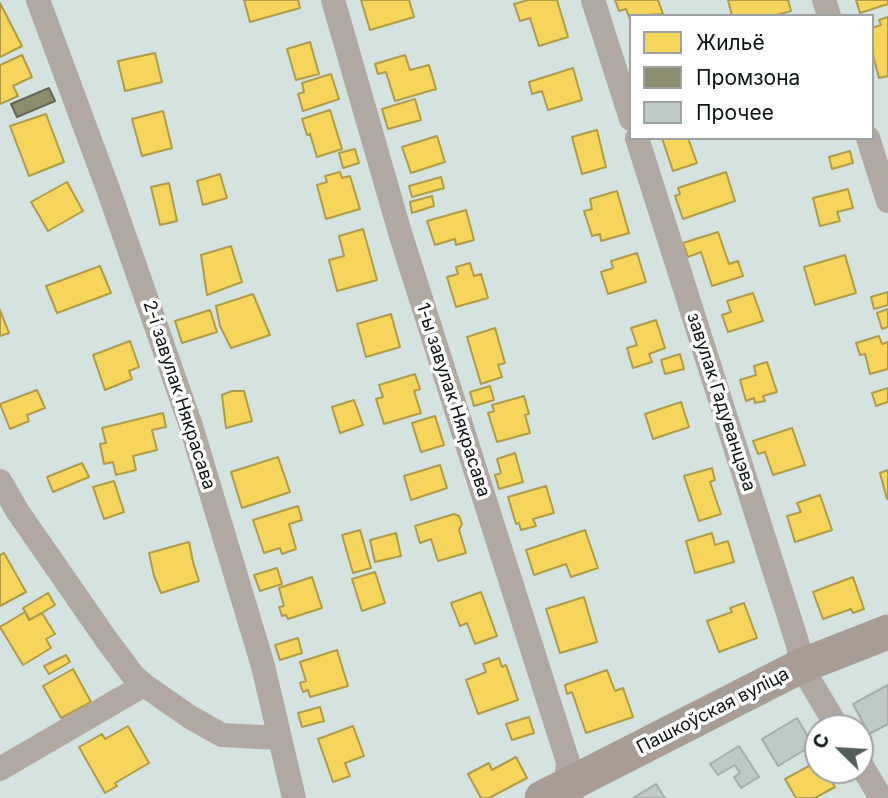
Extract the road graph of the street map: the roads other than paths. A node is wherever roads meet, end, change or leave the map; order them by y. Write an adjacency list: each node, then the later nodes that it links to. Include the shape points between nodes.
1 (38, 0): 13 (street, 2-і завулак Някрасава, via 191,426 263,666)
2 (333, 0): 15 (street, 1-ы завулак Някрасава, via 401,236 568,762)
3 (593, 0): 4 (street)
4 (629, 113)
5 (638, 140): 10 (street, завулак Гадуванцэва, via 798,645)
6 (869, 140): 7 (street)
7 (888, 201)
8 (0, 481): 11 (street, via 106,639)
9 (888, 632): 10 (main road, Пашкоўская вуліца)
10 (801, 667): 12 (street, завулак Гадуванцэва); 15 (main road, Пашкоўская вуліца)
11 (144, 685): 13 (street, via 222,735); 14 (street)
12 (830, 714)
13 (279, 738): 16 (street, 2-і завулак Някрасава)
14 (0, 769)
15 (561, 793)
16 (294, 798)

